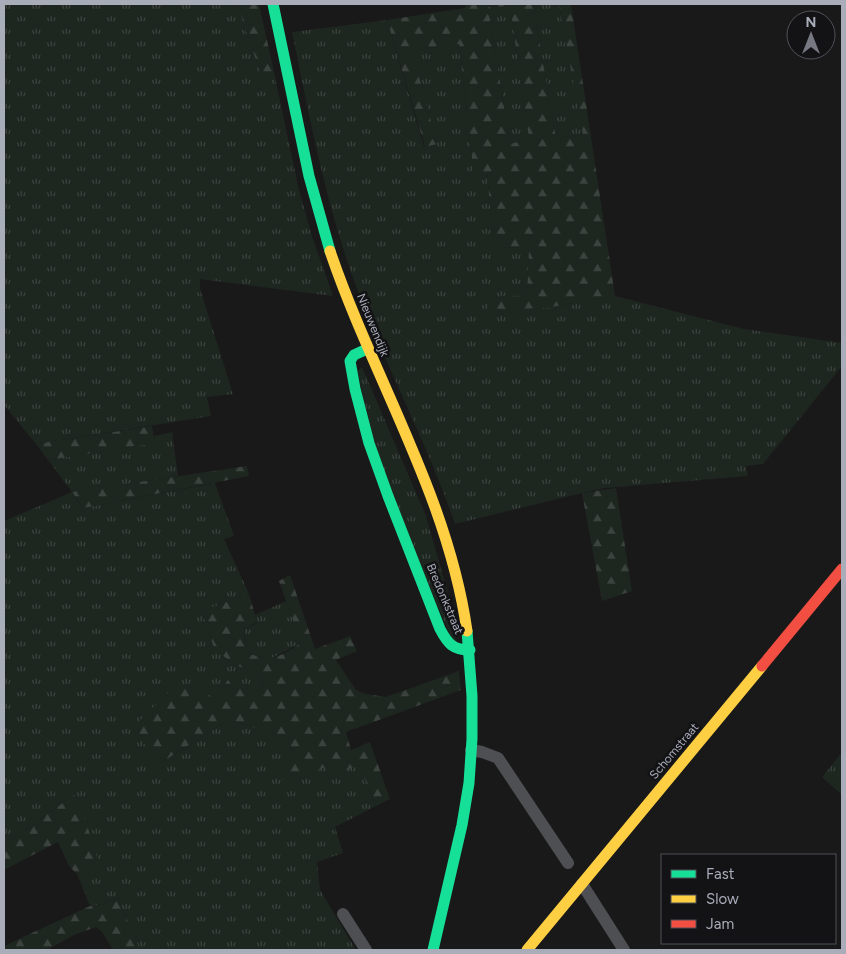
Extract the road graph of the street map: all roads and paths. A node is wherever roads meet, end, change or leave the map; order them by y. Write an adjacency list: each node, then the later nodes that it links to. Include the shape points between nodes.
1 (273, 4): 2 (street, Nieuwendijk, via 322,226)
2 (367, 349): 4 (street, Nieuwendijk, via 438,511 459,586); 4 (street, Bredonkstraat, via 354,355 350,361 365,435 374,462 448,643 457,649)
3 (842, 569): 7 (street, Schomstraat)
4 (470, 650): 5 (street)
5 (471, 750): 6 (street, via 498,758); 10 (street, via 462,825)
6 (568, 864)
7 (582, 884): 11 (street, Schomstraat); 12 (street)
8 (343, 914): 9 (street)
9 (366, 950)
10 (433, 950)
11 (527, 950)
12 (624, 950)

